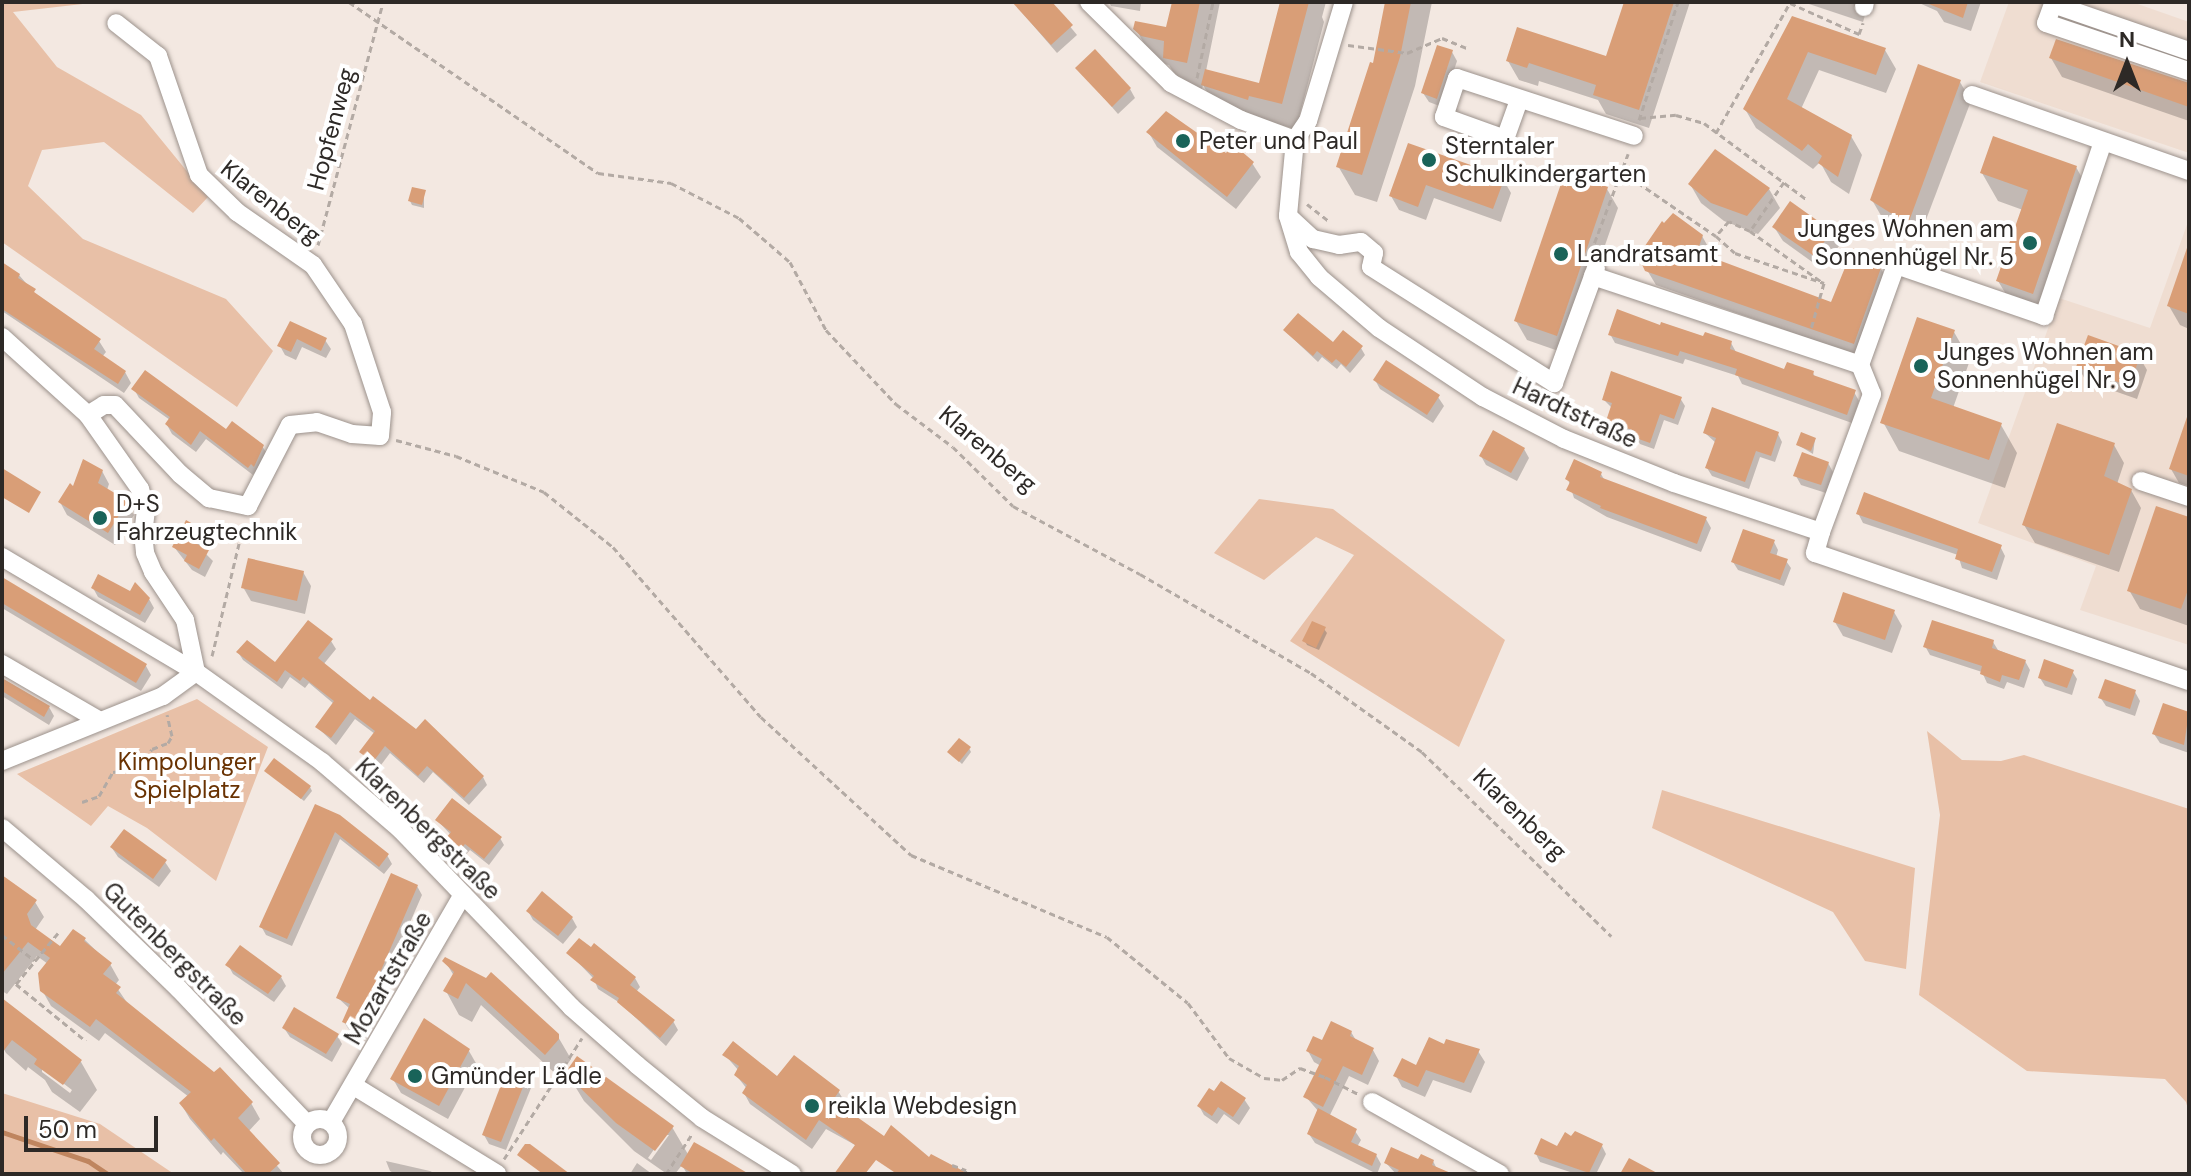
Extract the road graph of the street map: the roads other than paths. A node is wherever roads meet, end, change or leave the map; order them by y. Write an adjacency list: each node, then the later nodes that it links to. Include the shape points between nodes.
1 (1089, 2): 9 (street, via 1136,52 1193,97)
2 (1344, 2): 9 (street, Hardtstraße, via 1308,121)
3 (116, 23): 15 (street, Klarenberg, via 158,56 199,175 237,212 313,265 353,324 382,412 380,436 352,434 317,422 290,425 248,506 209,498 115,405)
4 (2189, 51): 5 (street, via 2053,4 2046,23)
5 (2189, 71)
6 (1972, 95): 10 (street)
7 (1519, 100): 8 (street)
8 (1637, 127)
9 (1295, 140): 12 (street, Hardtstraße)
10 (2103, 142): 11 (street); 14 (street, via 2044,316 1896,265)
11 (2189, 171)
12 (1288, 216): 14 (street, via 1313,239 1339,245 1361,242 1374,253 1371,267 1554,383 1594,272); 18 (street, Hardtstraße, via 1299,252 1319,277 1379,328 1483,397 1564,439 1674,483)
13 (2, 337): 15 (street)
14 (1860, 365): 18 (street, via 1872,394)
15 (88, 415): 21 (street, via 140,489 146,510 145,553 185,620)
16 (2141, 481): 17 (street)
17 (2189, 497)
18 (1821, 532): 22 (street, via 1815,553)
19 (2, 557): 21 (street, Klarenbergstraße)
20 (2, 664): 23 (street)
21 (196, 672): 23 (street, via 163,696); 27 (street, Klarenbergstraße, via 322,762 400,829)
22 (2189, 681)
23 (100, 721): 25 (street)
24 (2, 743): 25 (street)
25 (11, 757)
26 (2, 828): 31 (street, Gutenbergstraße, via 179,989)
27 (463, 894): 28 (street, Mozartstraße); 34 (street, Klarenbergstraße, via 591,1024 702,1118)
28 (354, 1086): 30 (street, Mozartstraße); 33 (street)
29 (1372, 1102): 35 (street)
30 (331, 1122): 31 (street, via 314,1119); 32 (street, Gutenbergstraße, via 337,1143)
31 (307, 1124): 32 (street, Gutenbergstraße, via 302,1143)
32 (319, 1165)
33 (496, 1173)
34 (792, 1174)
35 (1500, 1174)

